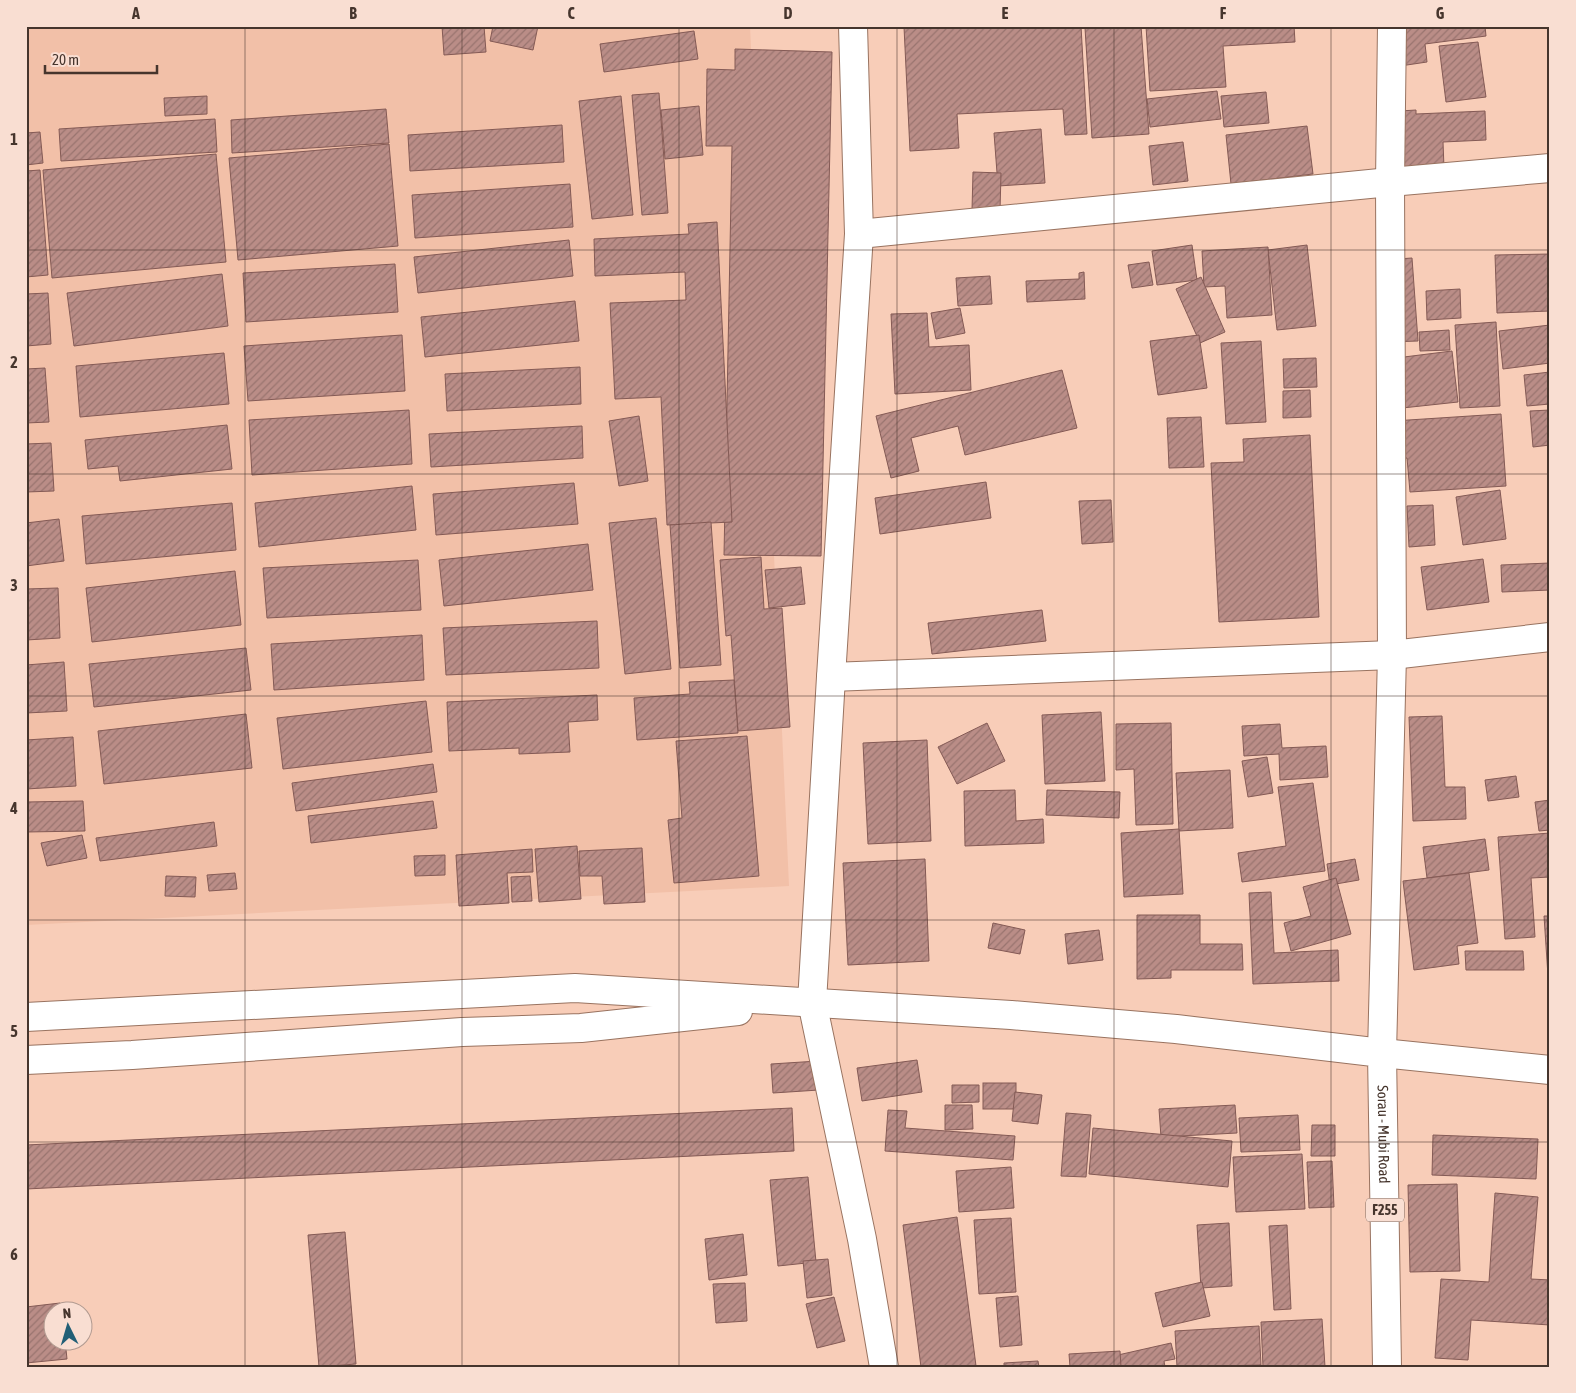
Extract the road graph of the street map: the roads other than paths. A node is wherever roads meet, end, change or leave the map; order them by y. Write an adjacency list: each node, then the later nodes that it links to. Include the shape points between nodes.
1 (853, 26): 5 (street)
2 (1392, 26): 4 (street, Sorau - Mubi Road)
3 (1550, 168): 4 (street)
4 (1390, 182): 5 (street); 7 (street, Sorau - Mubi Road)
5 (859, 234): 8 (street)
6 (1550, 637): 7 (street)
7 (1392, 655): 8 (street); 11 (street, Sorau - Mubi Road)
8 (830, 677): 9 (street)
9 (812, 1002): 10 (street, via 575,988); 11 (street, via 1176,1029); 12 (street, via 581,1028 462,1032 132,1056); 14 (street, via 862,1239)
10 (26, 1017)
11 (1382, 1053): 13 (street); 15 (street, Sorau - Mubi Road / F255)
12 (26, 1060)
13 (1550, 1070)
14 (884, 1367)
15 (1387, 1367)

